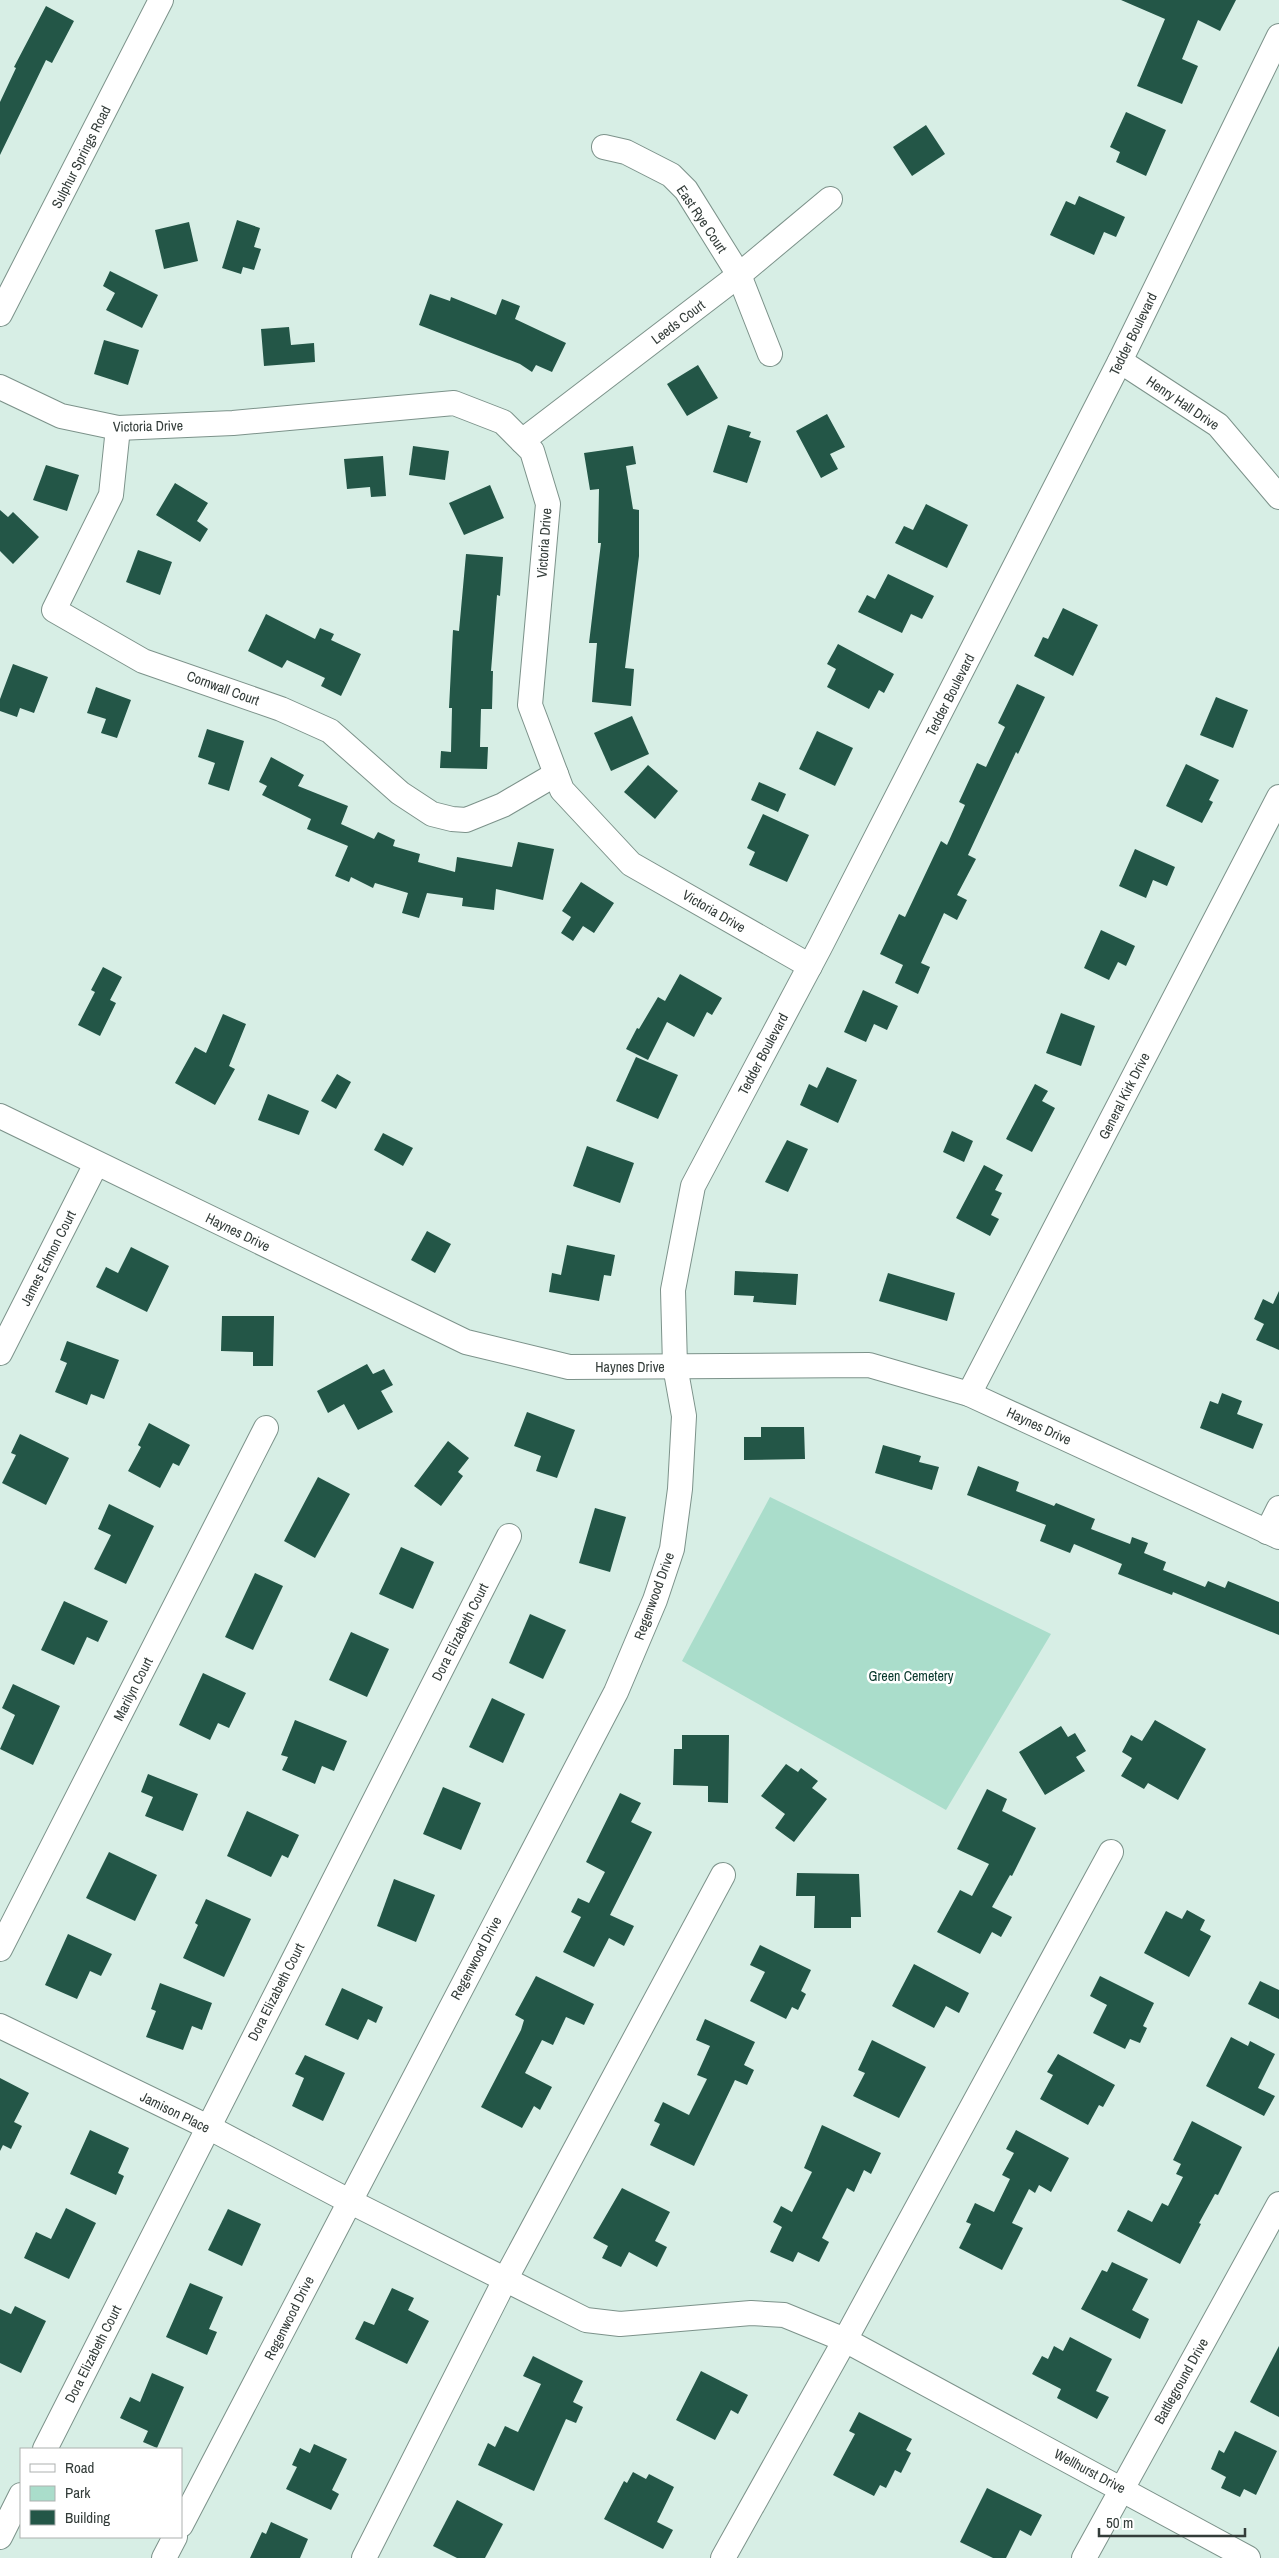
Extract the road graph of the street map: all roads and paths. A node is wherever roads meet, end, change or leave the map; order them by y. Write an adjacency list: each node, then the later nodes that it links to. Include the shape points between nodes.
1 (162, 0): 6 (street, Sulphur Springs Road)
2 (1276, 51): 8 (street, Tedder Boulevard)
3 (604, 147): 5 (street, East Rye Court, via 626,152 670,175 686,190)
4 (830, 199): 5 (street, Leeds Court)
5 (739, 276): 7 (street, East Rye Court); 11 (street, Leeds Court)
6 (0, 314)
7 (770, 354)
8 (1120, 361): 12 (street, Henry Hall Drive, via 1218,425); 15 (street, Tedder Boulevard)
9 (0, 387): 10 (street, Victoria Drive, via 61,416)
10 (118, 428): 11 (street, Victoria Drive, via 233,423 454,403 503,422); 13 (street, Cornwall Court, via 111,495 54,610 144,661 281,709 330,731 400,793 432,814 466,820 503,806)
11 (522, 441): 13 (street, Victoria Drive, via 532,451 548,504 530,704)
12 (1279, 497)
13 (556, 774): 15 (street, Victoria Drive, via 562,790 631,864)
14 (1279, 797): 20 (street, General Kirk Drive)
15 (810, 966): 19 (street, Tedder Boulevard, via 693,1186 673,1290)
16 (0, 1116): 17 (street, Haynes Drive)
17 (96, 1164): 18 (street, James Edmon Court); 19 (street, Haynes Drive, via 466,1342 569,1367)
18 (0, 1353)
19 (675, 1366): 20 (street, Haynes Drive, via 870,1365); 30 (street, Regenwood Drive, via 684,1416 680,1489 672,1548 655,1600 616,1692)
20 (969, 1394): 23 (street, Haynes Drive)
21 (266, 1428): 27 (street, Marilyn Court)
22 (1279, 1508): 23 (street)
23 (1273, 1535)
24 (509, 1536): 29 (street, Dora Elizabeth Court)
25 (1111, 1852): 33 (street)
26 (722, 1875): 32 (street)
27 (0, 1949)
28 (0, 2026): 29 (street, Jamison Place)
29 (208, 2127): 30 (street, Jamison Place); 34 (street, Dora Elizabeth Court)
30 (349, 2201): 32 (street, Jamison Place); 37 (street, Regenwood Drive)
31 (1279, 2204): 35 (street, Battleground Drive)
32 (506, 2278): 33 (street, Wellhurst Drive, via 586,2320 620,2324 751,2313 784,2315); 41 (street)
33 (845, 2340): 35 (street, Wellhurst Drive); 42 (street)
34 (45, 2448)
35 (1122, 2488): 43 (street, Battleground Drive); 44 (street, Wellhurst Drive)
36 (20, 2497): 38 (street)
37 (182, 2524)
38 (0, 2537)
39 (174, 2538): 40 (street)
40 (164, 2558)
41 (364, 2558)
42 (723, 2558)
43 (1084, 2558)
44 (1248, 2558)

